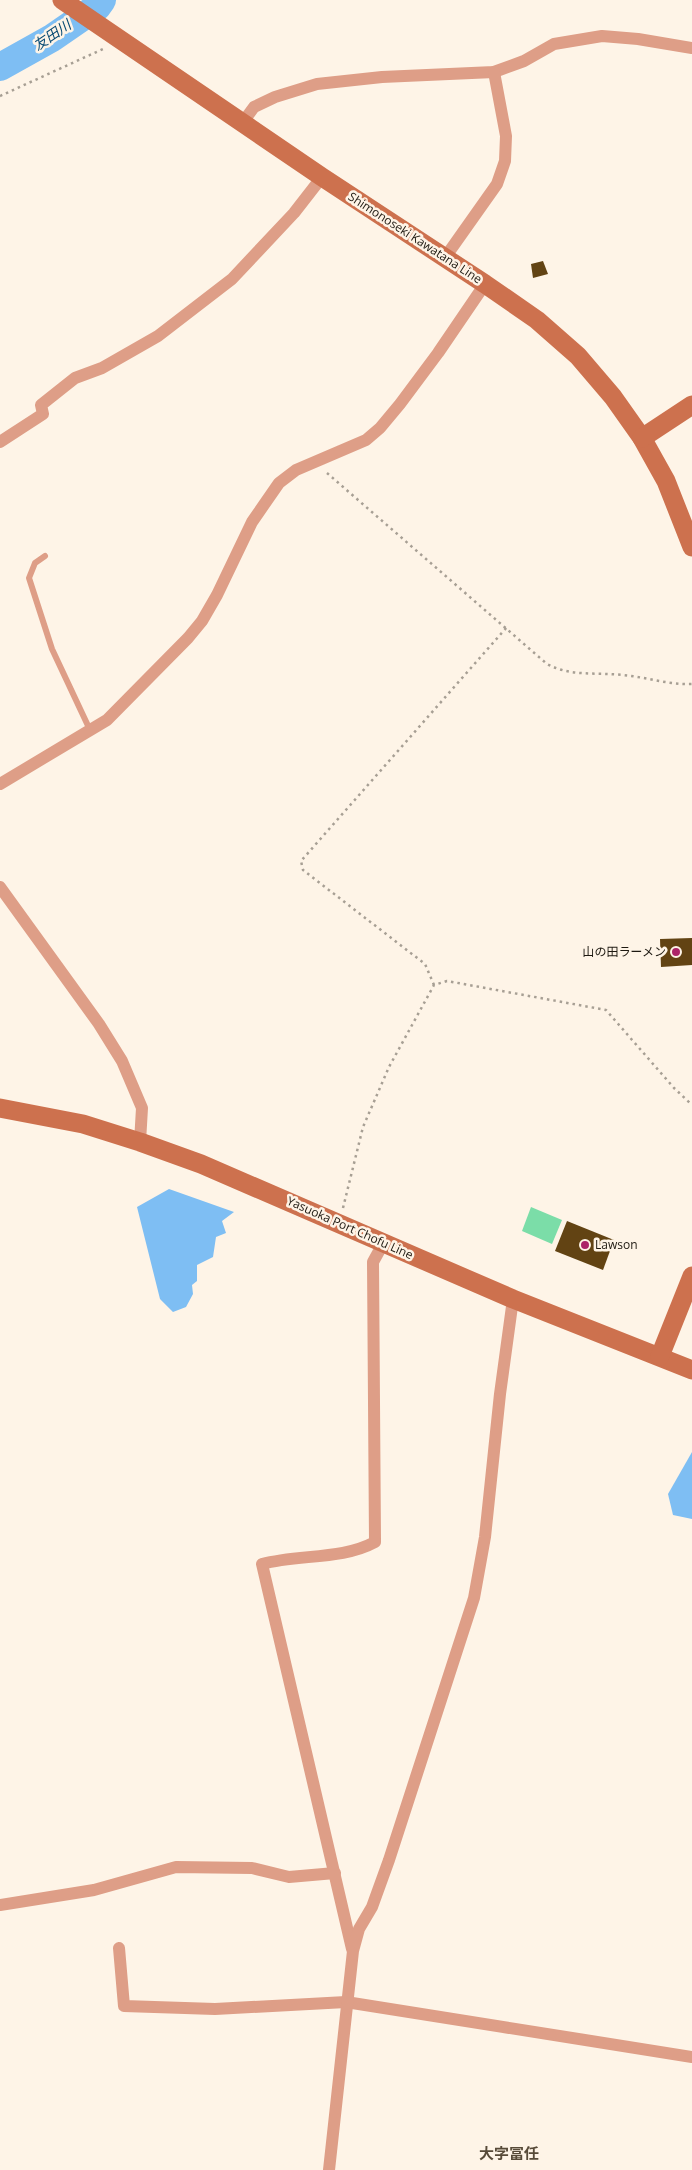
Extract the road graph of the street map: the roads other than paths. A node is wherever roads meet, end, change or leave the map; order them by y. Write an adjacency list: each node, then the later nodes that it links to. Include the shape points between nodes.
1 (62, 0): 4 (main road, Shimonoseki Kawatana Line)
2 (692, 48): 3 (street, via 602,36 554,44 524,61)
3 (494, 72): 4 (street, via 382,77 317,84 254,107); 6 (street, via 506,136 505,161 497,184)
4 (243, 122): 5 (main road, Shimonoseki Kawatana Line)
5 (322, 177): 6 (main road, Shimonoseki Kawatana Line); 10 (street, via 294,213 232,279 158,336 102,368 75,378 41,405 43,414)
6 (444, 259): 7 (main road, Shimonoseki Kawatana Line)
7 (485, 284): 9 (main road, Shimonoseki Kawatana Line, via 536,320 578,356); 13 (street, via 380,428 366,440 318,459 279,483 252,522 202,621 107,720)
8 (692, 406): 9 (main road)
9 (642, 438): 11 (main road, Shimonoseki Kawatana Line, via 666,481)
10 (0, 442)
11 (692, 547)
12 (45, 556): 13 (lane, via 35,563 29,578 52,649)
13 (90, 730): 14 (street)
14 (0, 784)
15 (0, 887): 17 (street, via 122,1061 142,1108)
16 (0, 1108): 17 (main road, Yasuoka Port Chofu Line, via 83,1124)
17 (140, 1142): 18 (main road, Yasuoka Port Chofu Line, via 201,1164)
18 (384, 1242): 20 (main road, Yasuoka Port Chofu Line); 23 (street, via 373,1262 375,1542 360,1550 262,1564)
19 (692, 1276): 21 (main road)
20 (513, 1299): 21 (main road, Yasuoka Port Chofu Line); 26 (street, via 485,1537 474,1598 389,1860 372,1907 359,1929)
21 (660, 1356): 22 (main road, Yasuoka Port Chofu Line)
22 (692, 1370)
23 (335, 1873): 24 (street, via 289,1877 252,1868 176,1867 94,1890); 26 (street)
24 (0, 1905)
25 (120, 1948): 27 (street, via 124,2006 215,2009)
26 (353, 1952): 27 (street)
27 (346, 2002): 28 (street); 29 (street)
28 (692, 2057)
29 (329, 2170)

